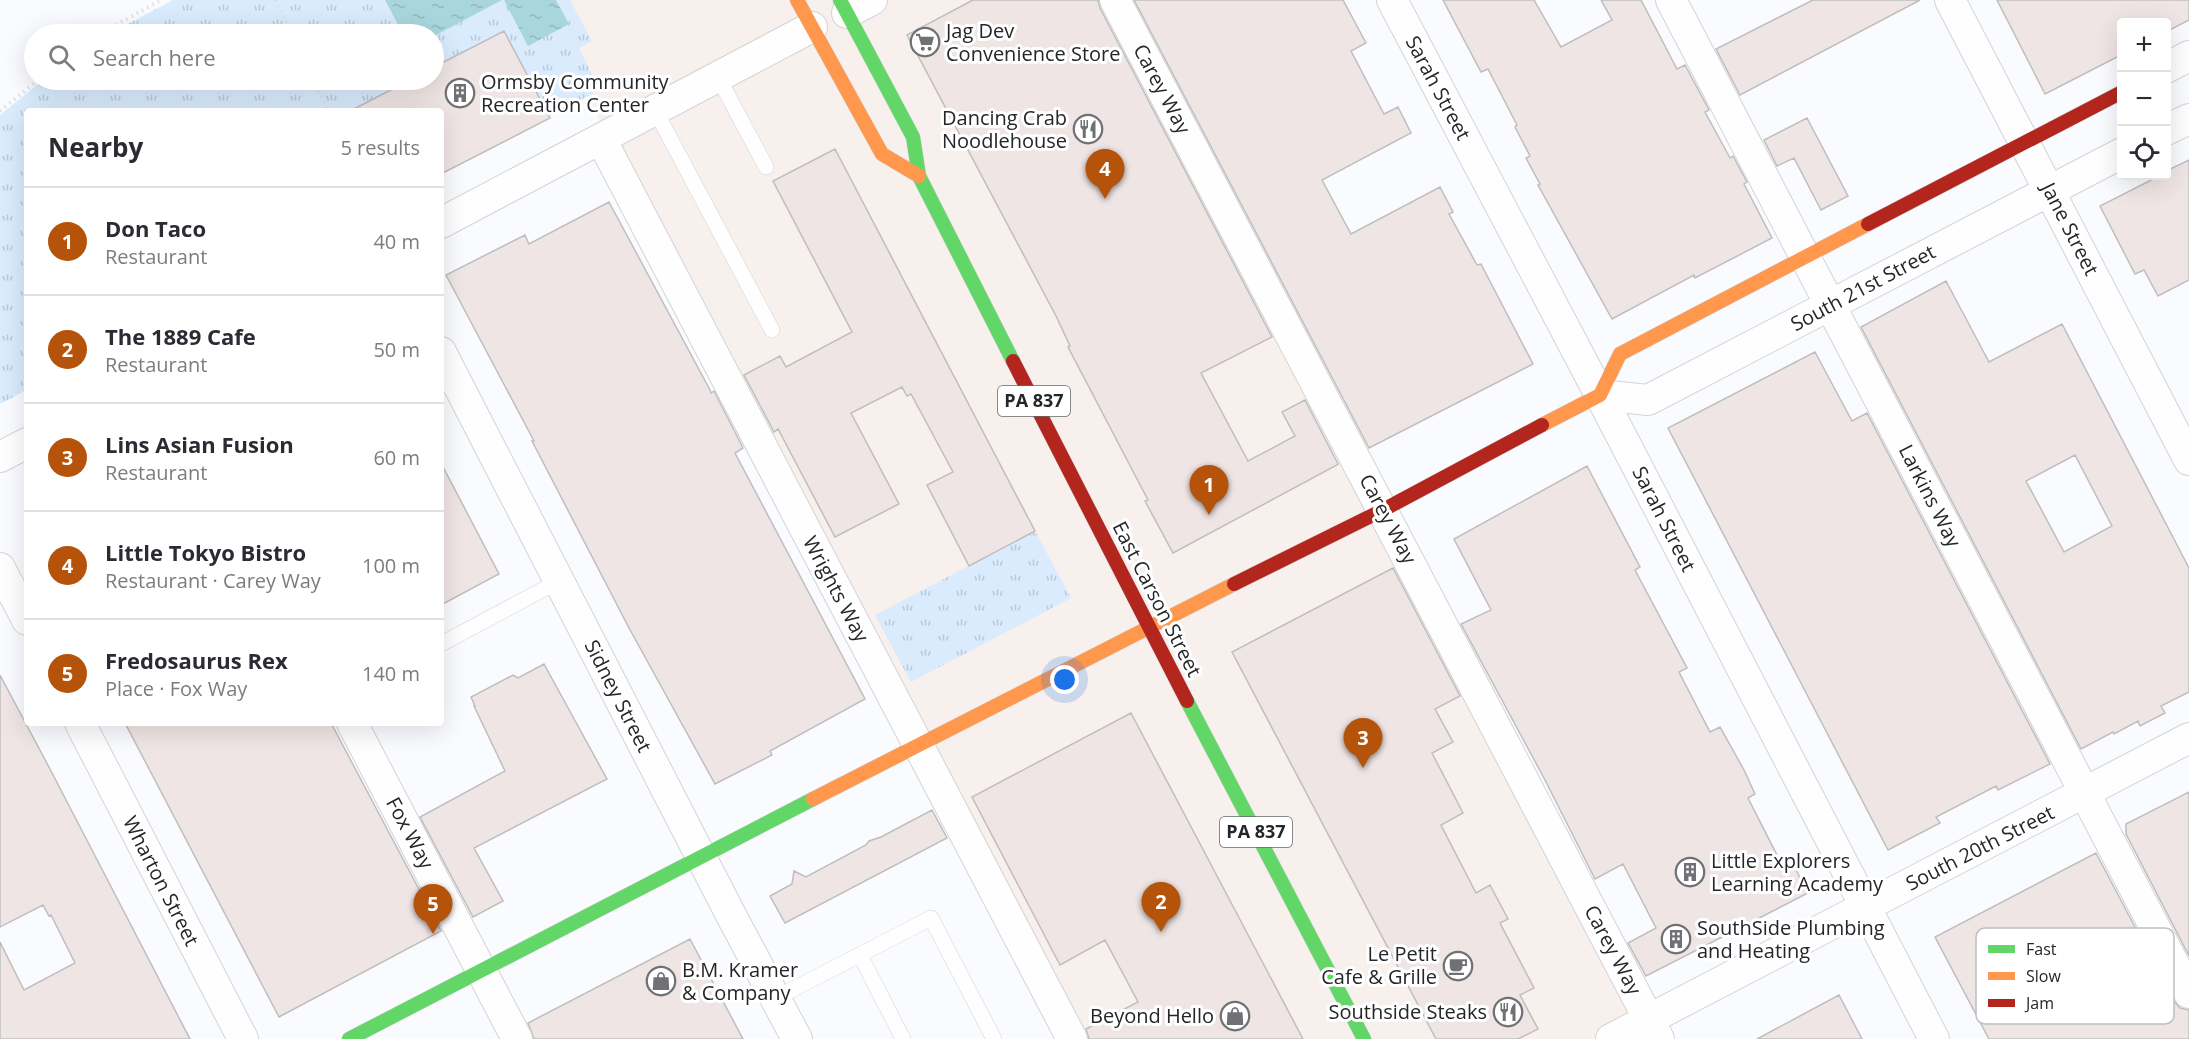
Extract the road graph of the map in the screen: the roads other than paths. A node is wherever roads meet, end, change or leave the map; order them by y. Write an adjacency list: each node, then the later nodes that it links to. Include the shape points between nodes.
1 (797, 0): 7 (street)
2 (1115, 0): 30 (street, Carey Way)
3 (1392, 0): 26 (street, Sarah Street)
4 (1671, 0): 22 (street, Larkins Way)
5 (1950, 0): 16 (street, Jane Street)
6 (853, 4): 19 (street, East Carson Street / PA 837, via 913,137)
7 (812, 27): 10 (street); 19 (street, via 882,154)
8 (2189, 56): 9 (street)
9 (2171, 65)
10 (718, 77): 12 (street); 18 (lane)
11 (2117, 94): 16 (street)
12 (655, 110): 15 (street); 24 (lane)
13 (2189, 119): 14 (street)
14 (2171, 128)
15 (601, 139): 21 (street); 39 (street, Wrights Way)
16 (2026, 143): 20 (street, Jane Street); 22 (street)
17 (2117, 155): 20 (street, South 21st Street)
18 (766, 167)
19 (919, 176): 34 (street, East Carson Street / PA 837)
20 (2050, 190): 23 (street, South 21st Street); 29 (street, Jane Street)
21 (444, 221)
22 (1806, 256): 23 (street, Larkins Way); 26 (street, via 1620,354)
23 (1830, 304): 26 (street, South 21st Street, via 1648,400); 40 (street, Larkins Way)
24 (772, 330)
25 (444, 358): 32 (street, Sidney Street)
26 (1600, 395): 30 (street); 42 (street, Sarah Street)
27 (24, 444): 28 (street)
28 (0, 457)
29 (2189, 460)
30 (1383, 510): 34 (street); 49 (street, Carey Way)
31 (0, 568): 33 (street)
32 (560, 581): 35 (lane); 41 (street, Sidney Street)
33 (24, 614)
34 (1148, 626): 39 (street); 57 (street, East Carson Street / PA 837)
35 (444, 642)
36 (82, 726): 50 (street, Wharton Street)
37 (354, 726): 46 (street, Fox Way)
38 (2189, 738): 40 (street, South 20th Street)
39 (918, 745): 41 (street); 56 (street, Wrights Way)
40 (2084, 794): 42 (street, South 20th Street); 43 (street, Larkins Way)
41 (701, 857): 46 (street); 48 (street, Sidney Street)
42 (1865, 907): 49 (street, South 20th Street); 59 (street, Sarah Street)
43 (2155, 928)
44 (860, 955): 48 (lane); 54 (lane); 55 (lane, via 932,918)
45 (2174, 965): 47 (street, Larkins Way)
46 (481, 971): 51 (street); 52 (street, Fox Way)
47 (2189, 993)
48 (776, 998): 53 (street, Sidney Street)
49 (1654, 1029): 58 (street, South 20th Street)
50 (243, 1039)
51 (350, 1039)
52 (517, 1039)
53 (797, 1039)
54 (903, 1039)
55 (994, 1039)
56 (1072, 1039)
57 (1364, 1039)
58 (1611, 1039)
59 (1934, 1039)

